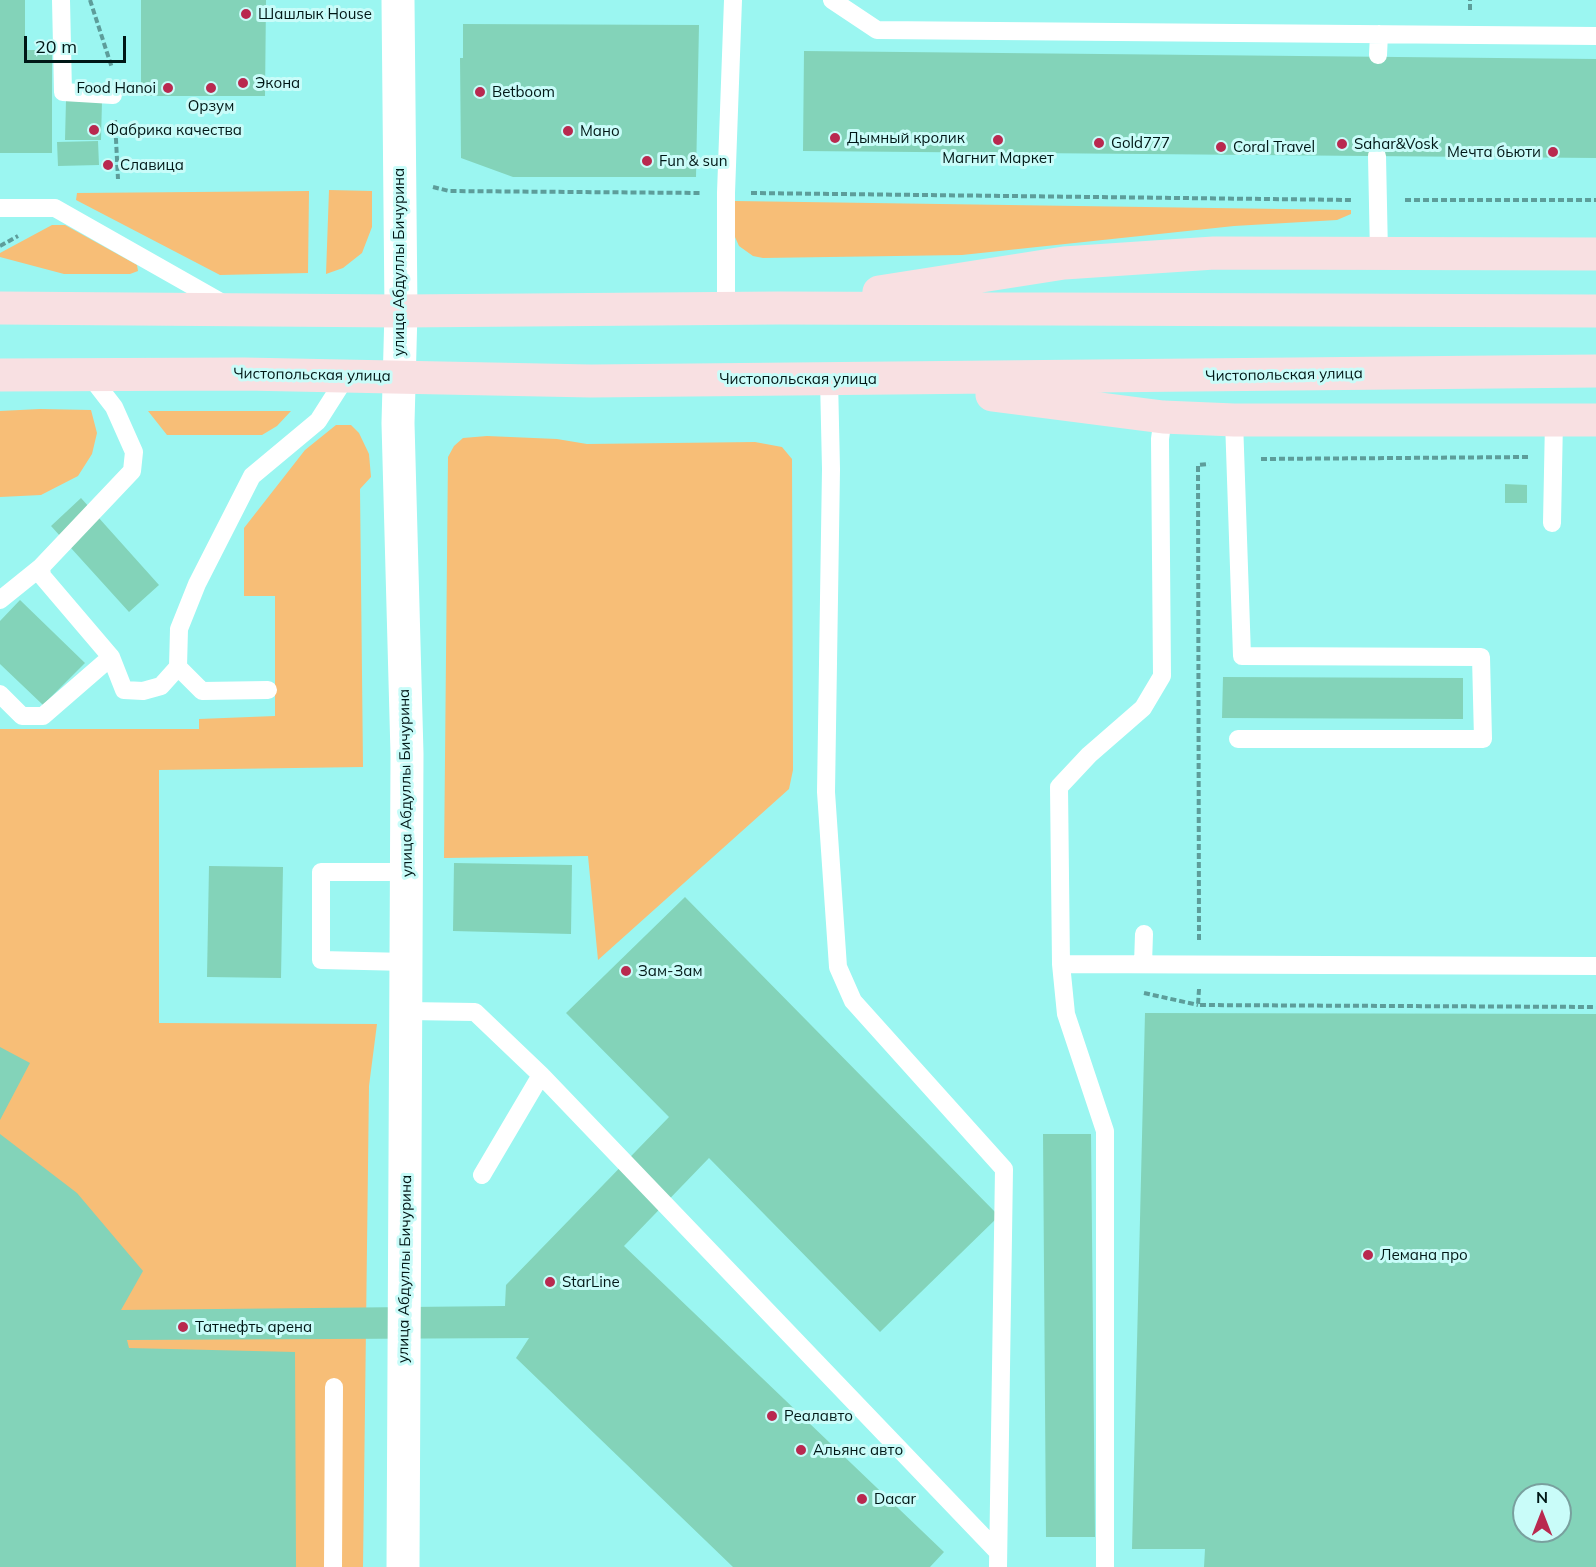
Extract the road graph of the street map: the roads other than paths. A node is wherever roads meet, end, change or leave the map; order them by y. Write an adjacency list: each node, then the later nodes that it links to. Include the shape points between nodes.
1 (61, 0): 8 (lane, via 63,92)
2 (398, 0): 17 (street, улица Абдуллы Бичурина)
3 (733, 0): 14 (lane)
4 (832, 0): 5 (lane, via 878,30)
5 (1379, 34): 6 (lane); 7 (lane)
6 (1596, 36)
7 (1378, 55)
8 (113, 95)
9 (1377, 156): 11 (lane)
10 (0, 208): 16 (lane, via 55,208)
11 (1379, 254): 12 (main road); 15 (main road, via 1214,253 1064,263)
12 (1596, 254)
13 (0, 308): 16 (main road)
14 (726, 308): 15 (main road); 17 (main road)
15 (779, 308): 18 (main road)
16 (235, 311): 17 (main road)
17 (401, 311): 23 (street, улица Абдуллы Бичурина)
18 (1596, 311)
19 (1596, 371): 25 (main road, Чистопольская улица)
20 (0, 375): 21 (main road, Чистопольская улица)
21 (90, 376): 22 (main road, Чистопольская улица); 31 (lane, via 114,407 134,452 132,471)
22 (346, 377): 23 (main road, Чистопольская улица); 34 (lane, via 318,421 252,476 197,584 179,629)
23 (398, 377): 24 (main road, Чистопольская улица, via 591,381); 38 (street, улица Абдуллы Бичурина)
24 (829, 379): 25 (main road, Чистопольская улица); 48 (lane, via 826,792 838,967 853,1001 1004,1169)
25 (868, 379): 26 (main road)
26 (1163, 417): 27 (main road); 41 (lane, via 1162,676 1143,708 1059,787)
27 (1234, 420): 28 (main road); 37 (lane, via 1242,656 1480,657 1483,739)
28 (1554, 420): 29 (main road); 30 (lane)
29 (1596, 420)
30 (1552, 523)
31 (41, 567): 32 (lane); 33 (lane, via 42,576)
32 (0, 600)
33 (111, 657): 34 (lane, via 124,690 154,689); 36 (lane, via 44,716 22,716)
34 (178, 668): 35 (lane, via 202,691)
35 (268, 690)
36 (0, 694)
37 (1238, 739)
38 (407, 872): 40 (street, улица Абдуллы Бичурина); 40 (lane, via 321,872 321,960)
39 (1144, 934): 42 (lane)
40 (407, 962): 44 (street, улица Абдуллы Бичурина)
41 (1061, 964): 42 (lane); 51 (lane, via 1066,1014 1105,1131)
42 (1143, 964): 43 (lane)
43 (1596, 966)
44 (407, 1011): 45 (lane, via 475,1012); 50 (street, улица Абдуллы Бичурина)
45 (541, 1075): 46 (lane); 48 (lane)
46 (482, 1175)
47 (333, 1387): 49 (lane)
48 (998, 1560)
49 (333, 1567)
50 (403, 1567)
51 (1105, 1567)

